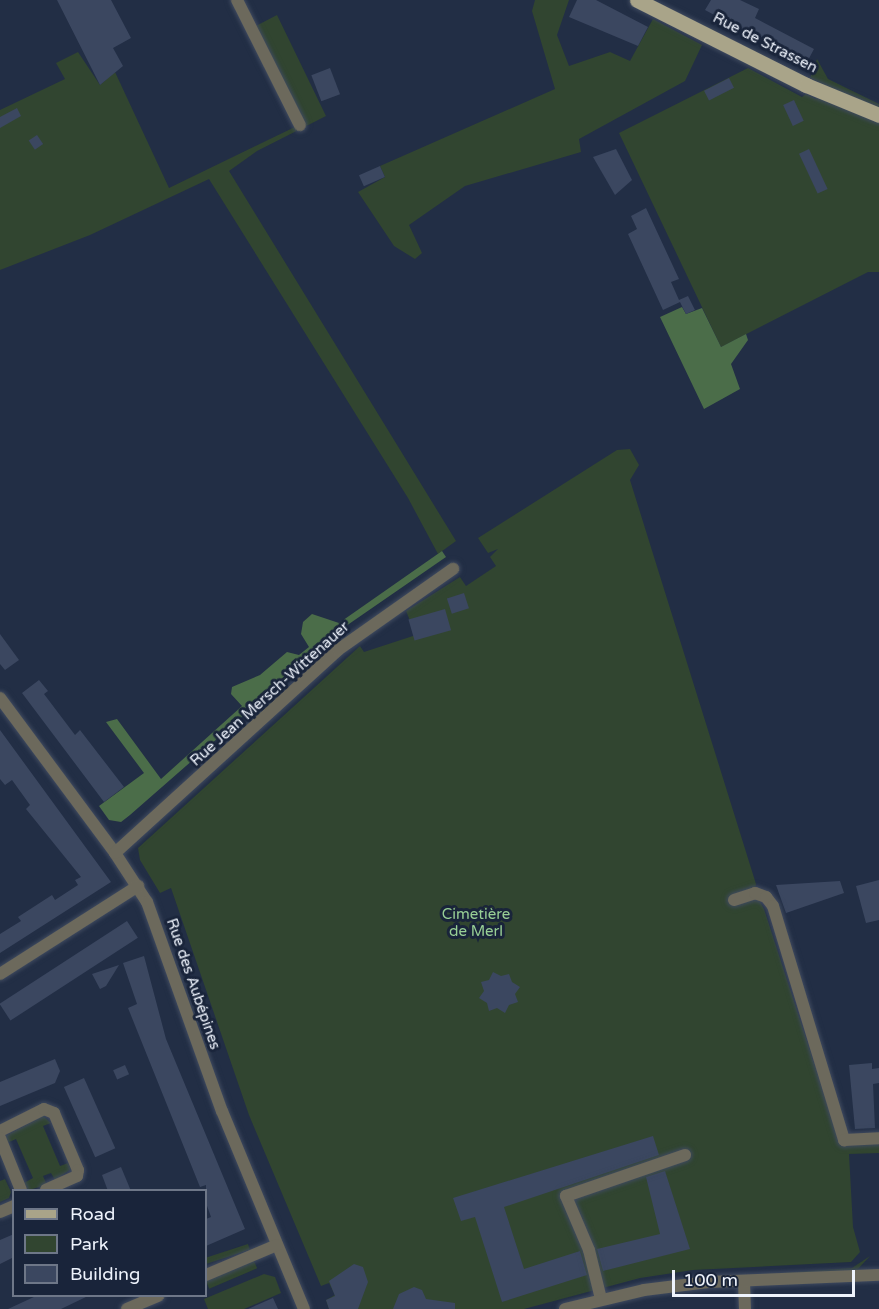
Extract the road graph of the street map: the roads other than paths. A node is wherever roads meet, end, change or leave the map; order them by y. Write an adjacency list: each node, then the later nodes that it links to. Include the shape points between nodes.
1 (237, 0): 4 (street)
2 (637, 0): 3 (main road, Rue de Strassen, via 806,85)
3 (879, 115)
4 (300, 125)
5 (453, 569): 7 (street, Rue Jean Mersch-Wittenauer, via 338,650)
6 (0, 698): 7 (street, Rue des Aubépines)
7 (115, 853): 8 (street, Rue des Aubépines)
8 (138, 886): 10 (street); 18 (street, Rue des Aubépines, via 161,936 222,1111)
9 (734, 900): 13 (street, via 755,893 766,897 773,906 844,1140)
10 (0, 974)
11 (0, 1131): 15 (street, via 50,1110 78,1170)
12 (0, 1138): 16 (street)
13 (879, 1138)
14 (685, 1155): 23 (street, via 566,1196 589,1250)
15 (71, 1185): 17 (street)
16 (20, 1189)
17 (54, 1189)
18 (277, 1245): 19 (street); 25 (street, Rue des Aubépines)
19 (207, 1275)
20 (879, 1275): 21 (street)
21 (744, 1281): 23 (street, via 644,1290); 27 (street)
22 (156, 1297): 24 (street)
23 (601, 1299): 26 (street)
24 (128, 1308)
25 (304, 1309)
26 (565, 1309)
27 (745, 1309)

